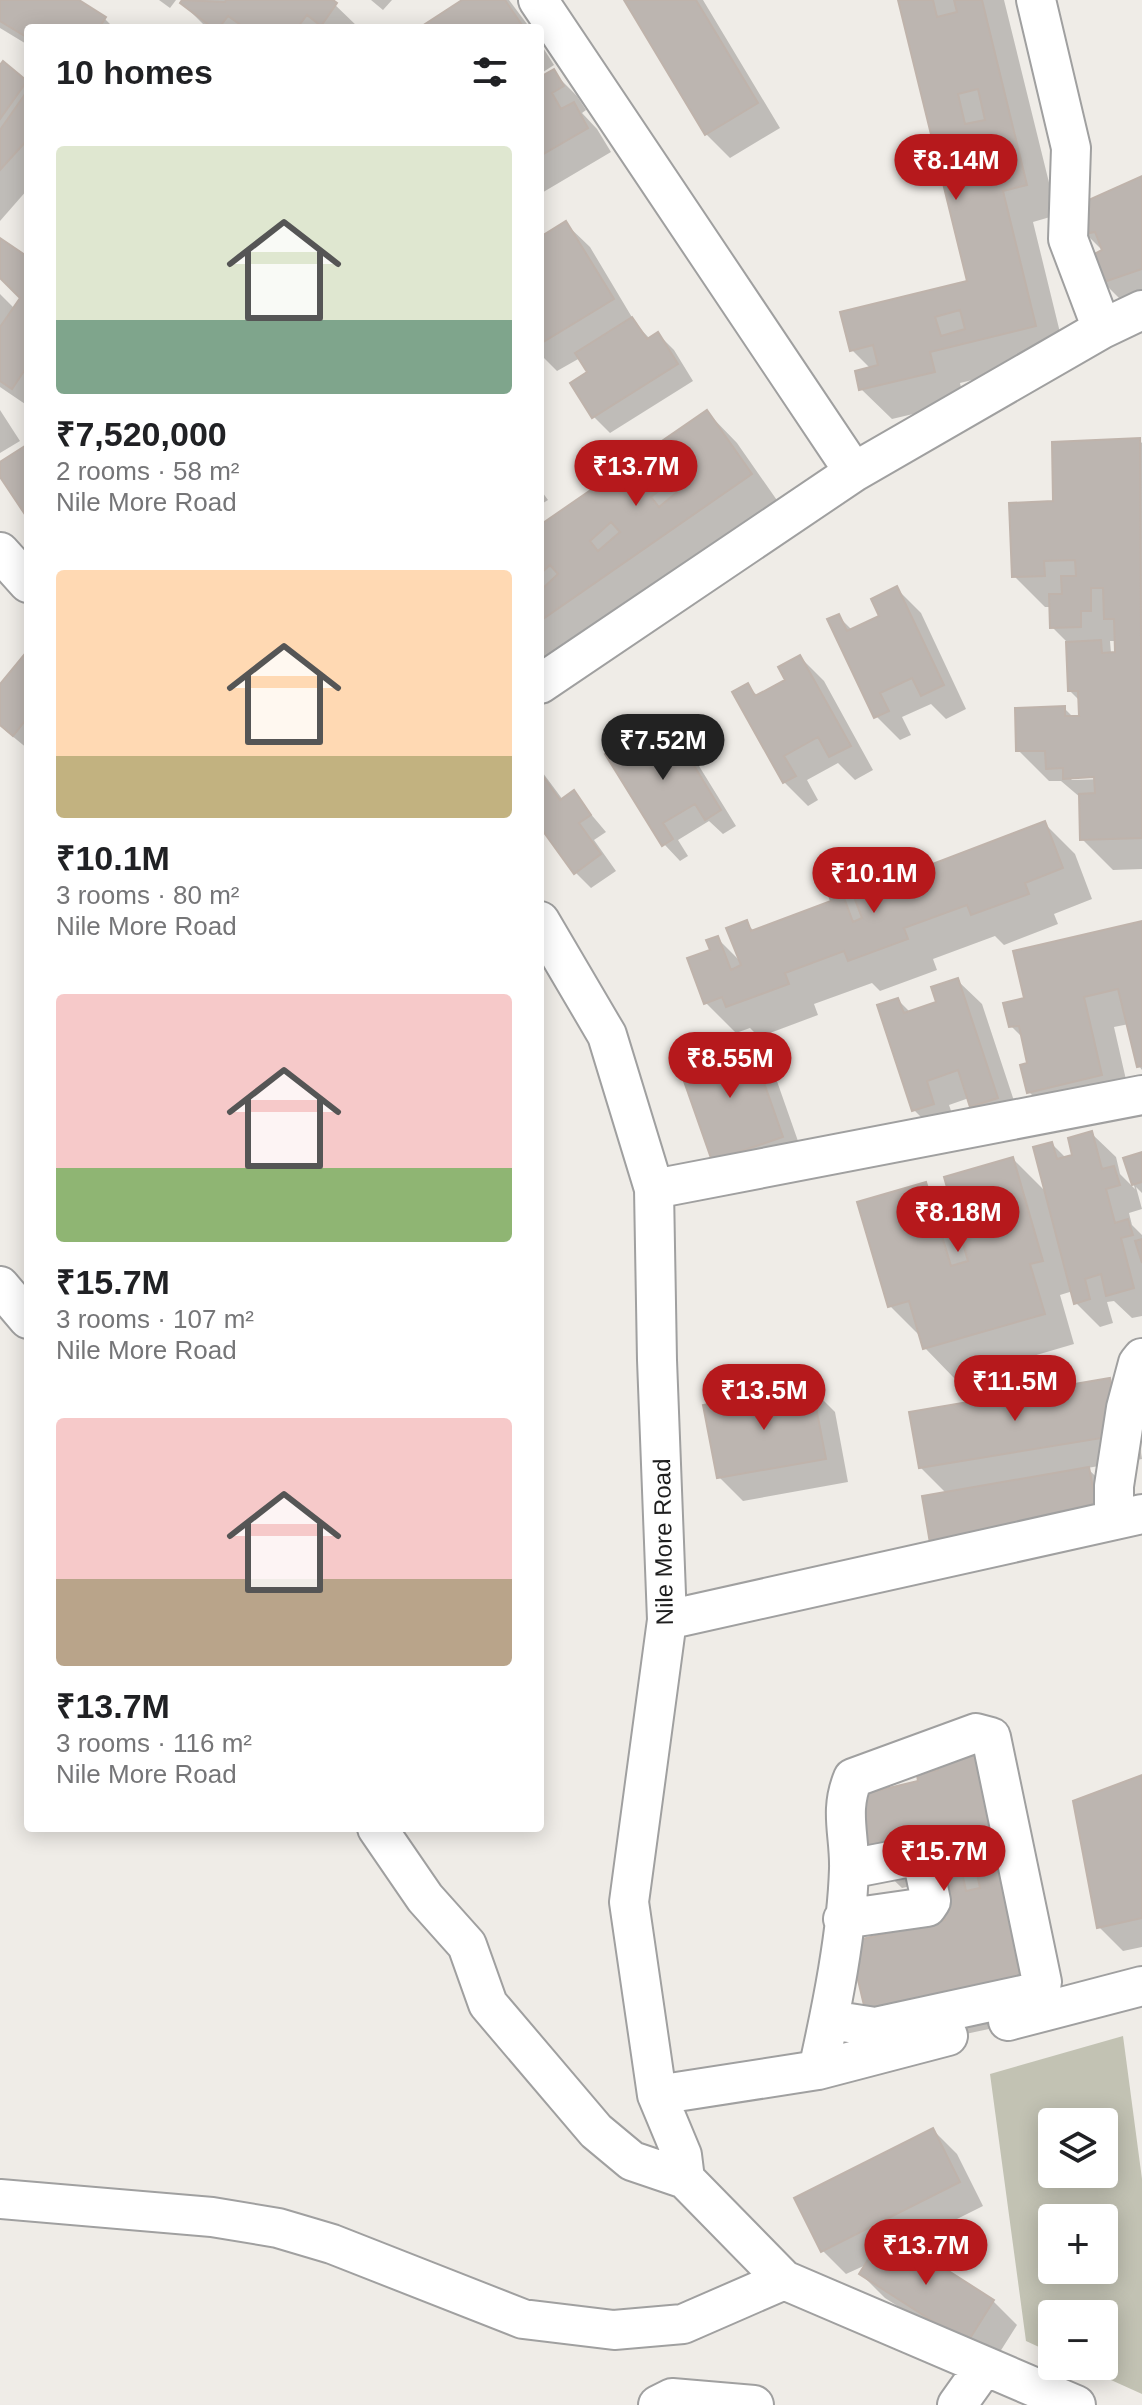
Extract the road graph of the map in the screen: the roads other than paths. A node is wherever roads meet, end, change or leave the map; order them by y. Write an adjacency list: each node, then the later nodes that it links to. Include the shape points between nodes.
1 (538, 0): 5 (street)
2 (1036, 0): 4 (street, via 1071,148 1068,239)
3 (1142, 310): 4 (street)
4 (1102, 329): 5 (street)
5 (854, 472): 8 (street)
6 (0, 552): 7 (street)
7 (24, 579)
8 (544, 681)
9 (544, 928): 11 (street, Nile More Road, via 607,1035)
10 (1142, 1095): 11 (street)
11 (654, 1189): 16 (street, Nile More Road)
12 (0, 1286): 13 (street)
13 (24, 1314)
14 (1141, 1363): 15 (street, via 1126,1408 1114,1486)
15 (1128, 1517): 16 (street)
16 (667, 1620): 23 (street, Nile More Road, via 629,1902)
17 (380, 1832): 24 (street, via 425,1898 467,1945 488,2004 596,2131 632,2161)
18 (849, 1869): 19 (street); 19 (street, via 916,1856 923,1863 931,1901 927,1907); 21 (street, via 845,1798 853,1778 976,1733 991,1737 1042,1982 1036,1992 875,2027)
19 (843, 1919): 21 (street)
20 (1142, 1986): 22 (street)
21 (830, 2020): 22 (street)
22 (818, 2070): 23 (street)
23 (657, 2095): 24 (street, Nile More Road, via 682,2155)
24 (685, 2179): 26 (street)
25 (0, 2199): 26 (street, via 212,2217 278,2228 523,2319 614,2330 683,2324)
26 (784, 2280): 27 (street)
27 (984, 2367): 30 (street); 31 (street)
28 (740, 2404): 29 (street, via 672,2398)
29 (658, 2405)
30 (957, 2405)
31 (1076, 2405)

